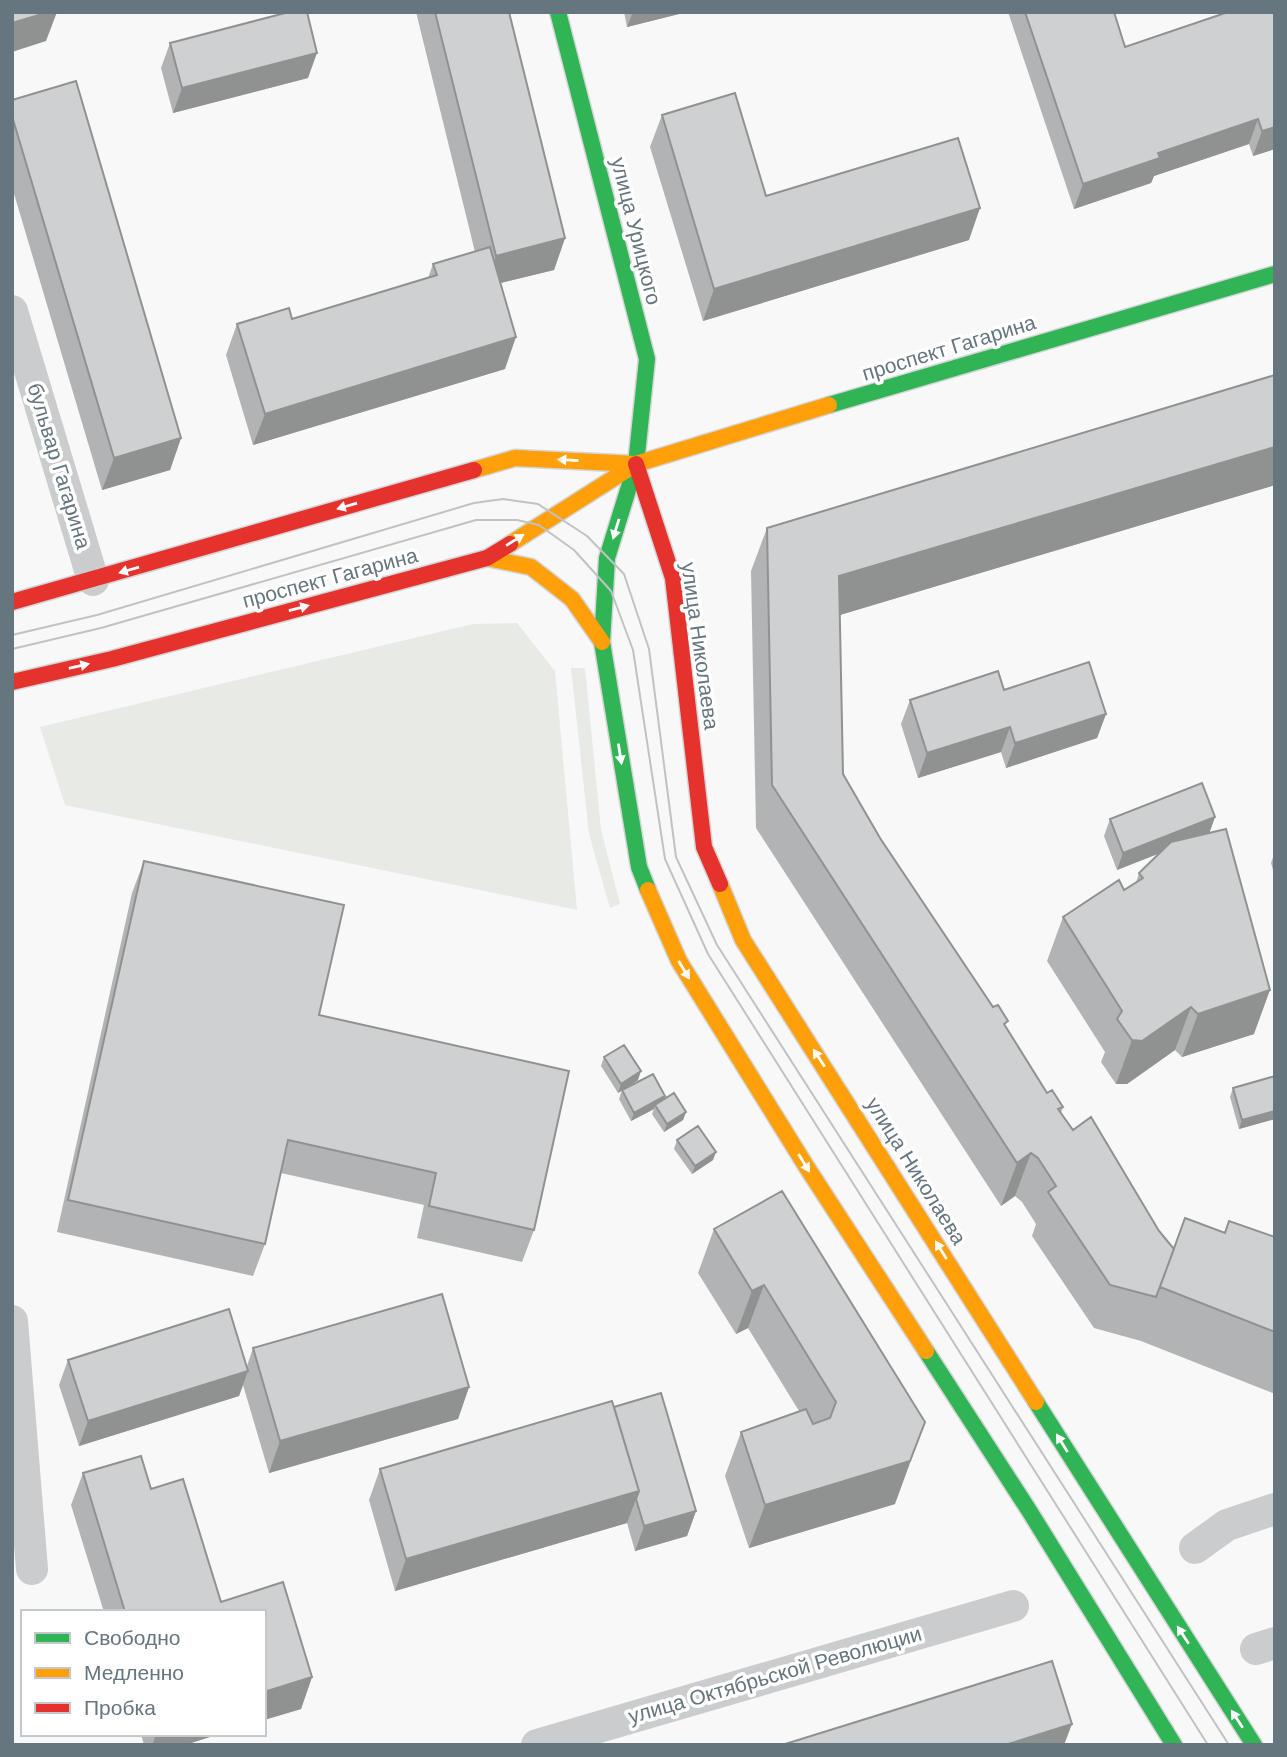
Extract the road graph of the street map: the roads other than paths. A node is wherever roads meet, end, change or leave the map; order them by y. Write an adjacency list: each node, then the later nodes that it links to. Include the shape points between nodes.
1 (558, 12): 4 (main road, улица Урицкого, via 647,359)
2 (1275, 274): 4 (main road, проспект Гагарина)
3 (12, 311): 6 (street, бульвар Гагарина)
4 (636, 464): 5 (main road, проспект Гагарина, one-way to 4); 6 (main road, проспект Гагарина, one-way to 6, via 515,458); 8 (main road, one-way to 8, via 607,558); 17 (main road, улица Николаева, one-way to 4, via 743,940 704,847 673,578)
5 (486, 558): 8 (main road, via 531,567 572,599); 9 (main road, проспект Гагарина, one-way to 5)
6 (93, 580): 7 (main road, проспект Гагарина)
7 (12, 602)
8 (602, 642): 16 (main road, one-way to 16, via 639,867 679,961)
9 (12, 682)
10 (12, 1321): 13 (street)
11 (1275, 1509): 12 (street, via 1227,1525)
12 (1195, 1548)
13 (32, 1569)
14 (1013, 1606): 15 (street, улица Октябрьской Революции)
15 (537, 1745)
16 (1174, 1745)
17 (1254, 1745)

